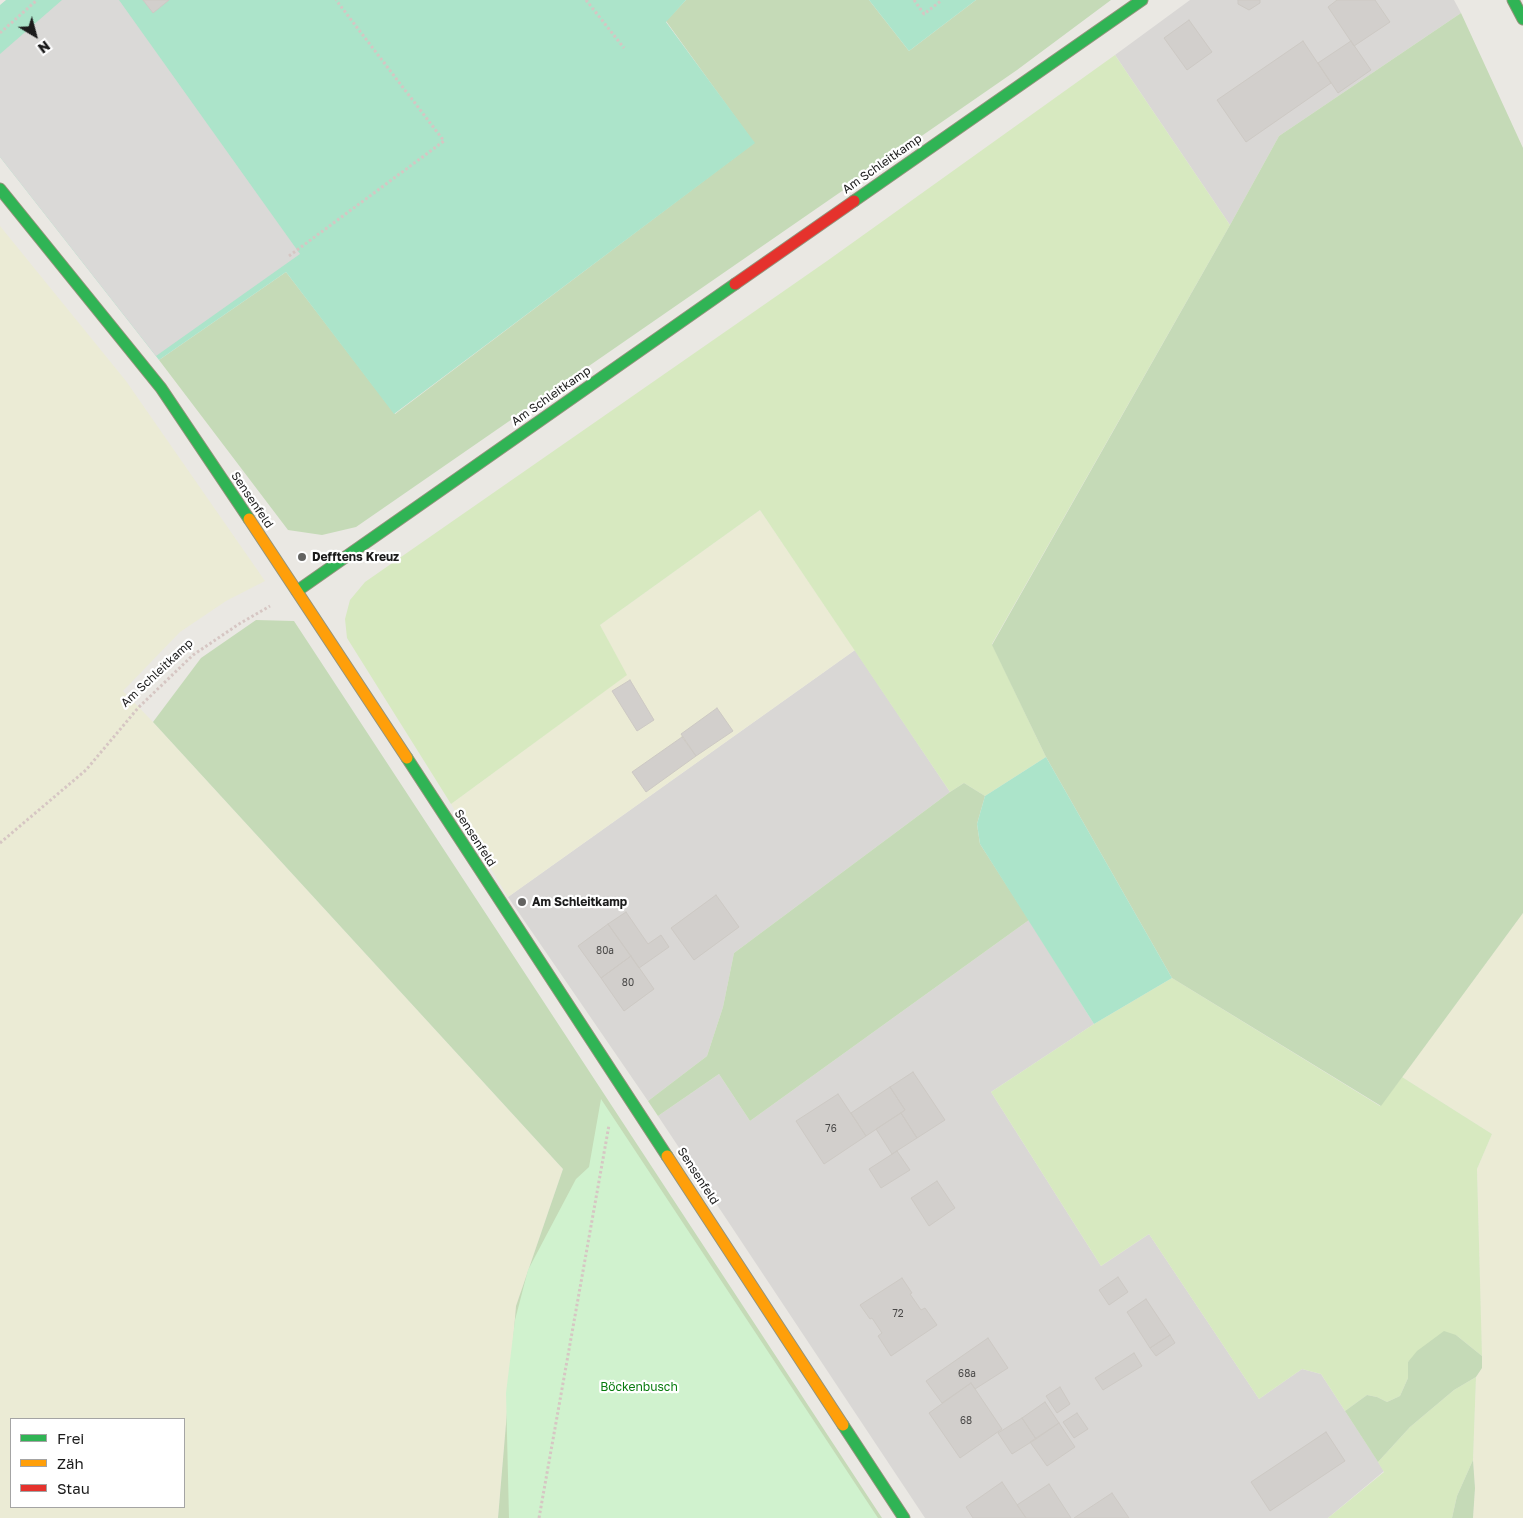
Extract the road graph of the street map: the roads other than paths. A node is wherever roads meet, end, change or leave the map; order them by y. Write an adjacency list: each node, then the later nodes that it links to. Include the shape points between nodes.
1 (1142, 0): 5 (street, Am Schleitkamp)
2 (1513, 0): 3 (street)
3 (1523, 19)
4 (0, 190): 5 (street, Sensenfeld, via 161,388)
5 (297, 591): 6 (street, Sensenfeld)
6 (904, 1518)

